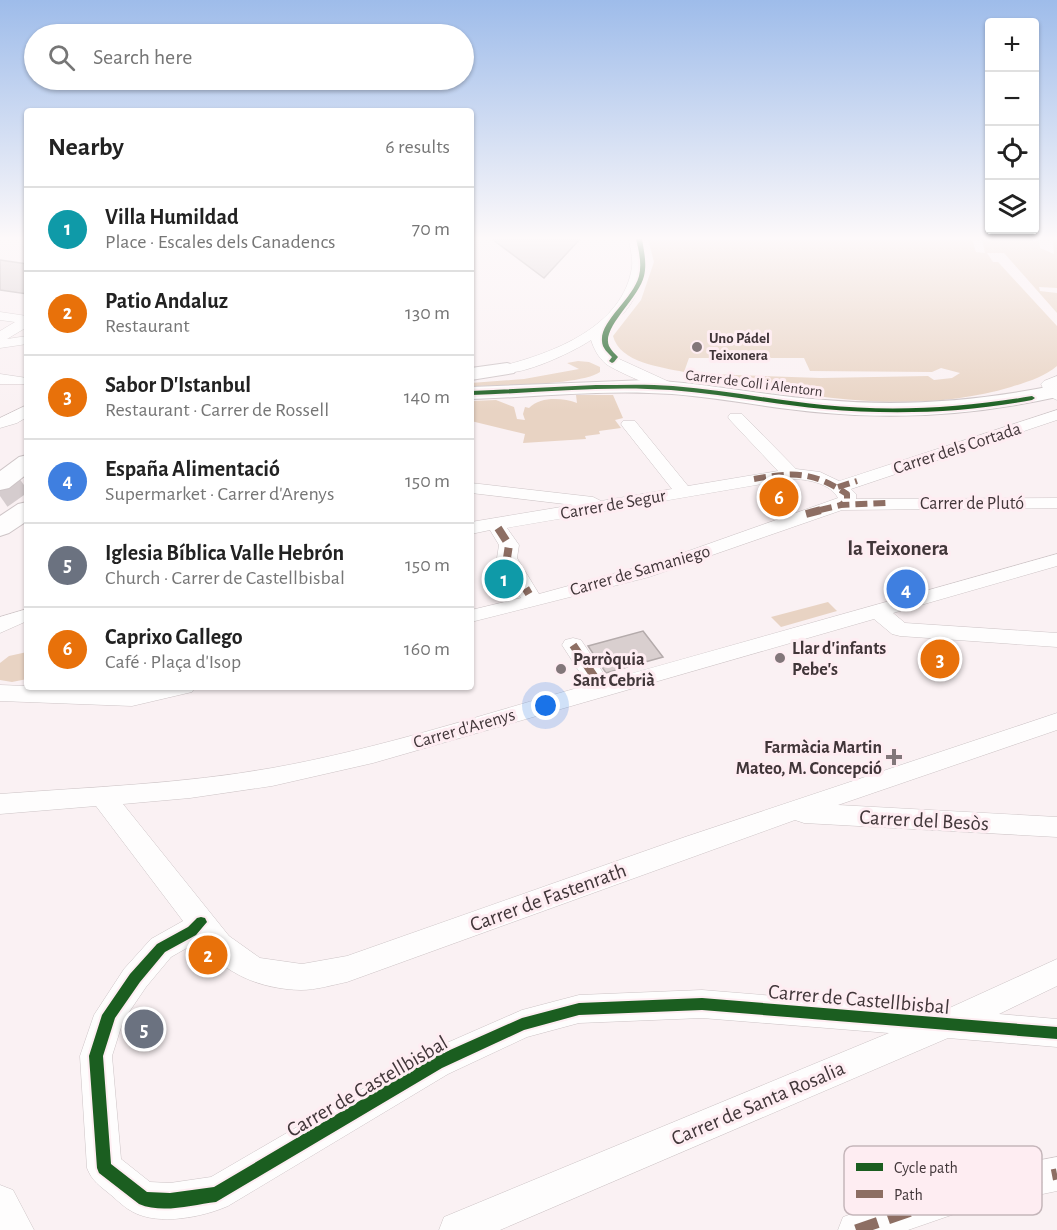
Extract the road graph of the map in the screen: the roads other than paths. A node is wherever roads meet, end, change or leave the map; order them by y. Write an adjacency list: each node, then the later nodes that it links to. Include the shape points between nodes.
1 (627, 296): 5 (street)
2 (0, 316): 3 (street)
3 (24, 320)
4 (24, 322): 6 (street)
5 (596, 331): 9 (street, via 551,356); 13 (street, via 601,349 612,361)
6 (0, 337)
7 (24, 340): 8 (street)
8 (0, 344)
9 (507, 369): 10 (street)
10 (474, 374)
11 (0, 379): 12 (street)
12 (22, 381)
13 (671, 388): 14 (street, Carrer de Coll i Alentorn, via 823,407 886,410 980,406); 15 (street, Carrer de Coll i Alentorn)
14 (1055, 390)
15 (474, 393)
16 (24, 412): 17 (street); 20 (street)
17 (0, 415)
18 (1057, 415): 26 (street, Carrer dels Cortada)
19 (736, 417): 23 (street)
20 (0, 423)
21 (629, 424): 27 (street)
22 (24, 464): 24 (street)
23 (788, 470): 26 (street, Carrer de Segur, via 816,474); 27 (street, Carrer de Segur)
24 (0, 483)
25 (474, 488): 29 (street)
26 (845, 490): 28 (street, Carrer de Plutó, via 867,503); 37 (street, Carrer de Samaniego, via 806,514 698,555)
27 (684, 492): 29 (street, Carrer de Segur)
28 (1057, 503)
29 (608, 504): 31 (street, Carrer de Segur)
30 (24, 511): 32 (street)
31 (474, 527)
32 (0, 528)
33 (498, 528): 35 (street, via 509,545 507,558)
34 (1057, 560): 36 (street, Carrer d'Arenys)
35 (529, 594)
36 (877, 611): 40 (street, via 900,629); 46 (street, Carrer d'Arenys, via 373,754 272,777)
37 (474, 615)
38 (24, 616): 39 (street)
39 (0, 626)
40 (1057, 640)
41 (571, 648): 42 (street)
42 (598, 682)
43 (170, 690): 44 (street, via 132,698)
44 (0, 693)
45 (1057, 721): 48 (street, Carrer de Fastenrath)
46 (103, 797): 47 (street, Carrer d'Arenys); 50 (street, Carrer de Fastenrath)
47 (0, 804)
48 (791, 812): 49 (street, Carrer del Besòs); 50 (street, Carrer de Fastenrath, via 347,969 302,977 254,970 219,945)
49 (1057, 827)
50 (201, 922): 52 (street, Carrer de Castellbisbal, via 161,948 135,978 109,1015 96,1056 104,1168 144,1199 170,1201 216,1194 437,1063 522,1024 579,1009 702,1004)
51 (1057, 972): 52 (street, Carrer de Santa Rosalia)
52 (944, 1024): 53 (street, Carrer de Castellbisbal); 59 (street, Carrer de Santa Rosalia)
53 (1057, 1033)
54 (1057, 1174): 55 (street)
55 (1042, 1177)
56 (0, 1203): 58 (street)
57 (899, 1215): 60 (street)
58 (16, 1230)
59 (457, 1230)
60 (856, 1230)

